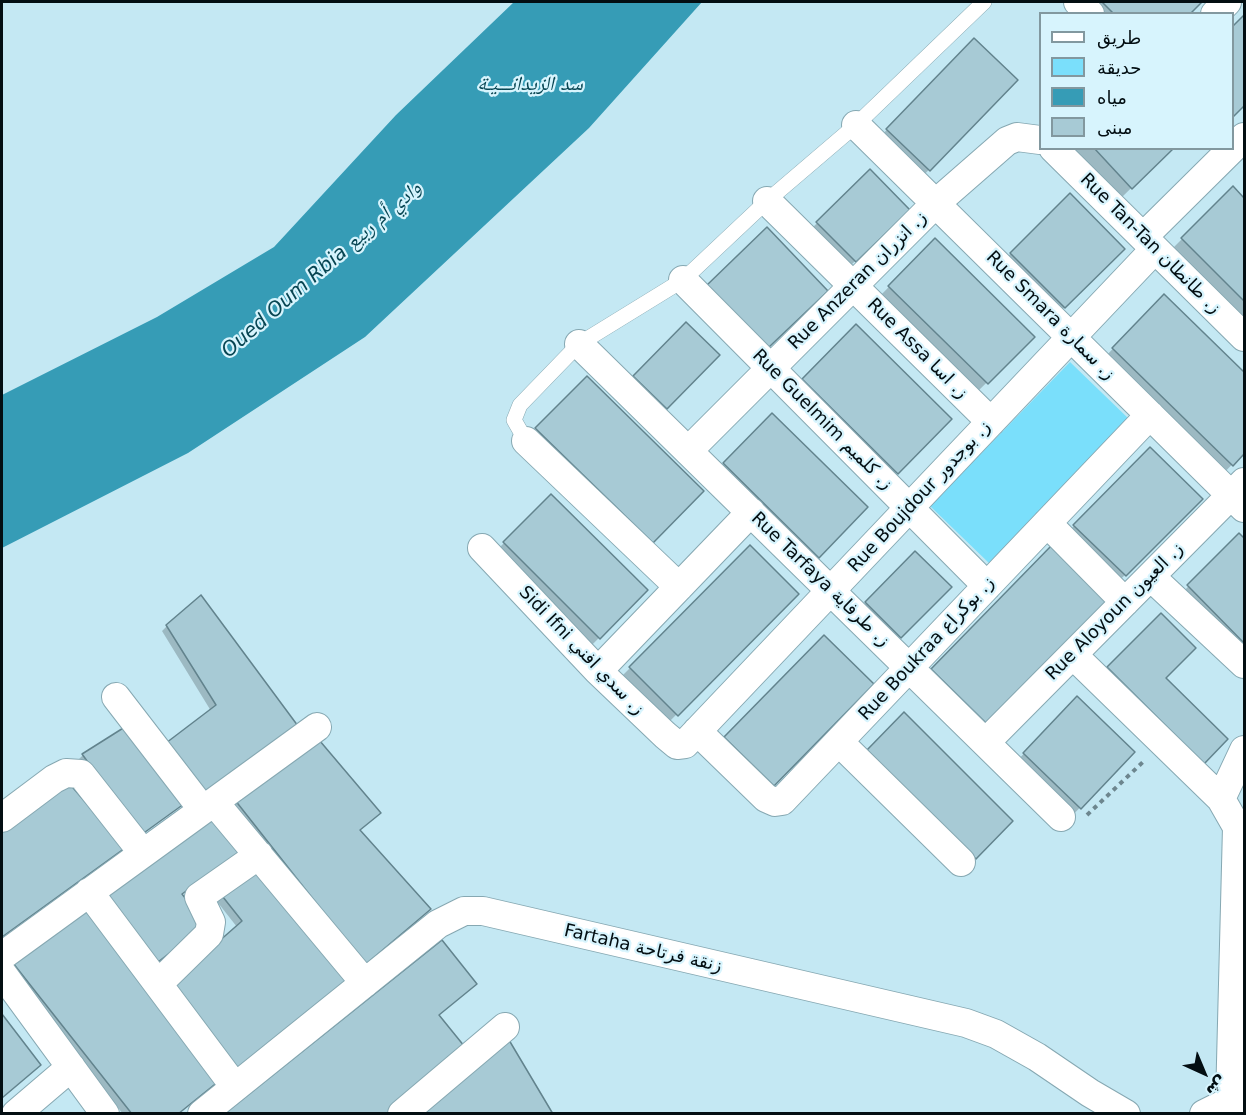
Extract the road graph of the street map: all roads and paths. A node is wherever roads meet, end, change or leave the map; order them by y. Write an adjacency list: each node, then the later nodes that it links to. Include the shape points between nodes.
1 (984, 2): 2 (lane)
2 (856, 125): 6 (lane); 7 (street, Rue Smara ز. سمارة)
3 (1039, 142): 7 (street, Rue Anzeran ز. انزران, via 1027,137 1007,141)
4 (1054, 150): 8 (street, Rue Tan-Tan ز. طانطان)
5 (1235, 152): 8 (street, Rue Boujdour ز. بوجدور)
6 (767, 201): 9 (lane); 10 (street, Rue Assa ز. اسا)
7 (936, 203): 10 (street, Rue Anzeran ز. انزران); 11 (street, Rue Smara ز. سمارة)
8 (1149, 243): 11 (street, Rue Boujdour ز. بوجدور); 12 (street, Rue Tan-Tan ز. طانطان)
9 (683, 280): 13 (lane); 14 (street, Rue Guelmim ز. كلميم)
10 (853, 286): 14 (street, Rue Anzeran ز. انزران); 16 (street, Rue Assa ز. اسا)
11 (1071, 337): 15 (street, Rue Smara ز. سمارة); 16 (street, Rue Boujdour ز. بوجدور)
12 (1245, 337)
13 (579, 344): 17 (lane, via 520,405 514,420); 18 (street, Rue Tarfaya ز. طرفاية)
14 (771, 368): 18 (street, Rue Anzeran ز. انزران); 20 (street, Rue Guelmim ز. كلميم)
15 (1150, 415): 19 (street, Rue Smara ز. سمارة); 22 (street, Rue Boukraa ز. بوكراع)
16 (991, 422): 20 (street, Rue Boujdour ز. بوجدور)
17 (526, 441): 26 (street)
18 (688, 451): 21 (street, Rue Tarfaya ز. طرفاية)
19 (1240, 495): 24 (street, Rue Aloyoun ز. العيون)
20 (909, 508): 25 (street, Rue Guelmim ز. كلميم); 27 (street, Rue Boujdour ز. بوجدور)
21 (751, 512): 26 (street); 27 (street, Rue Tarfaya ز. طرفاية)
22 (1047, 523): 25 (street, Rue Boukraa ز. بوكراع); 28 (street)
23 (482, 548): 32 (street, Sidi Ifni ز. سدي افني)
24 (1150, 577): 28 (street, Rue Aloyoun ز. العيون); 30 (street)
25 (987, 586): 31 (street, Rue Boukraa ز. بوكراع)
26 (679, 587): 32 (street)
27 (831, 591): 31 (street, Rue Tarfaya ز. طرفاية); 35 (street, Rue Boujdour ز. بوجدور)
28 (1125, 602): 29 (street, Rue Aloyoun ز. العيون)
29 (1073, 655): 37 (street, Rue Aloyoun ز. العيون); 38 (street)
30 (1245, 664)
31 (910, 668): 36 (street, Rue Boukraa ز. بوكراع); 37 (street, Rue Tarfaya ز. طرفاية)
32 (598, 671): 35 (street, Sidi Ifni ز. سدي افني, via 677,746)
33 (116, 697): 41 (street)
34 (317, 727): 41 (street)
35 (691, 738): 36 (street, Rue Boukraa ز. بوكراع, via 775,802 787,796)
36 (839, 742): 46 (street)
37 (986, 742): 42 (street, Rue Tarfaya ز. طرفاية)
38 (1162, 744): 40 (street); 42 (path, via 1084,818)
39 (1245, 750): 40 (street)
40 (1221, 799): 48 (street, via 1237,827)
41 (209, 806): 44 (street); 45 (street)
42 (1061, 817)
43 (2, 818): 44 (street, via 54,779 66,773 81,774)
44 (143, 853): 47 (street)
45 (259, 855): 51 (street); 52 (street, via 199,897 211,922 209,934)
46 (961, 861)
47 (89, 892): 49 (street); 52 (street)
48 (1238, 947): 56 (street)
49 (2, 956)
50 (2, 973): 54 (street)
51 (365, 983): 55 (street, Fartaha زنقة فرتاحة); 61 (street, Fartaha زنقة فرتاحة, via 453,915 483,911 966,1023 1037,1057)
52 (158, 984): 55 (street)
53 (505, 1027): 60 (street)
54 (70, 1067): 57 (street); 58 (street)
55 (235, 1087): 59 (street, Fartaha زنقة فرتاحة)
56 (1235, 1107): 62 (street)
57 (16, 1113)
58 (105, 1113)
59 (202, 1113)
60 (402, 1113)
61 (1126, 1113)
62 (1204, 1113)

